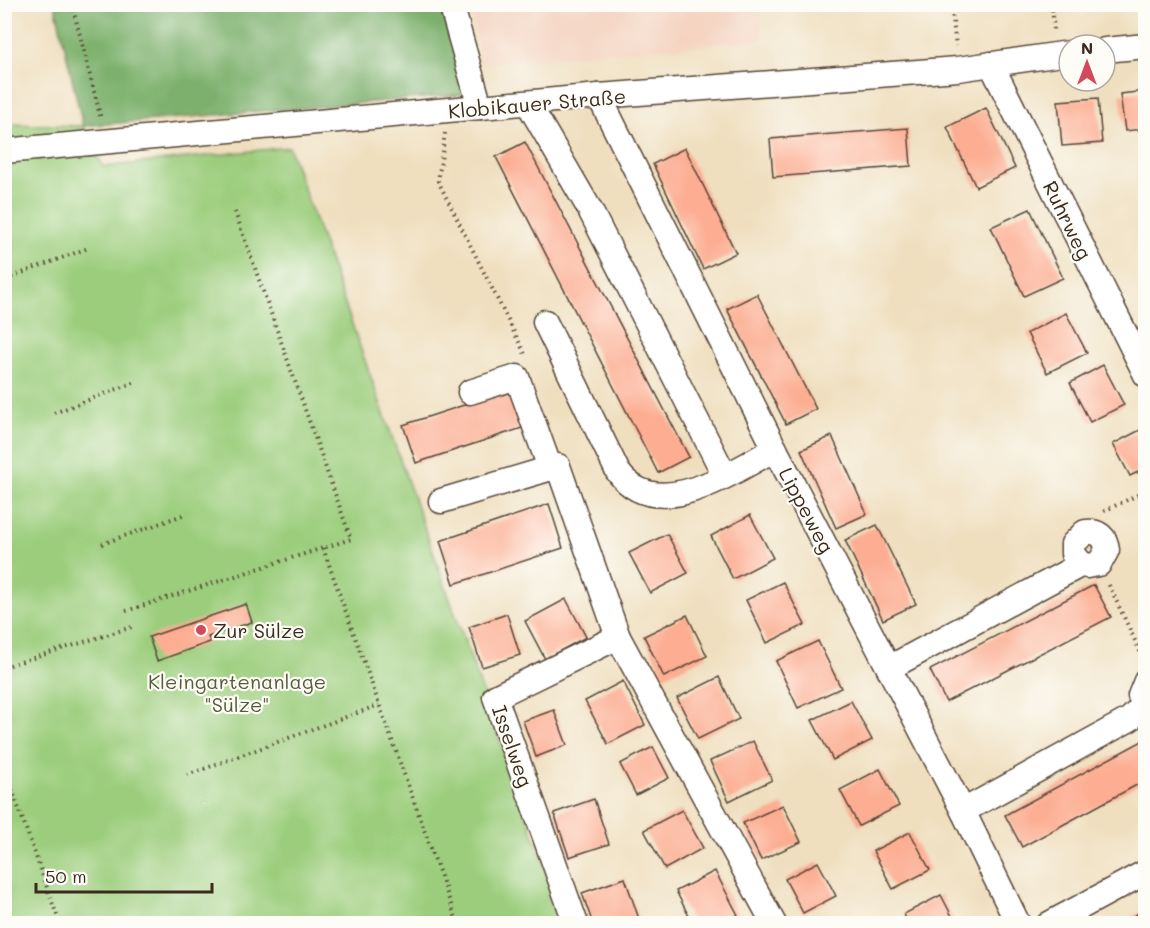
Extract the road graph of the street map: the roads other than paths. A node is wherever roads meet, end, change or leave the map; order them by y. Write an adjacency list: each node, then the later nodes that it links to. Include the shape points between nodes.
1 (452, 4): 8 (street)
2 (1146, 46): 3 (street)
3 (1117, 49)
4 (1057, 55): 5 (street, Klobikauer Straße)
5 (991, 64): 6 (street, Klobikauer Straße); 11 (street, Ruhrweg)
6 (599, 96): 7 (street, Klobikauer Straße); 13 (street, Lippeweg)
7 (528, 103): 8 (street, Klobikauer Straße); 15 (street, via 589,208)
8 (480, 107): 9 (street, Klobikauer Straße)
9 (4, 151)
10 (545, 322): 15 (street, via 618,472 628,485 658,496 685,492)
11 (1146, 375)
12 (470, 392): 14 (street, via 517,377)
13 (775, 449): 15 (street); 19 (street, Lippeweg)
14 (550, 468): 16 (street); 18 (street, via 558,465)
15 (724, 476)
16 (441, 501)
17 (1091, 531): 19 (street, via 1079,535 1073,544 1073,554 1090,564)
18 (618, 637): 23 (street, Isselweg, via 495,697); 24 (street)
19 (889, 668): 21 (street, Lippeweg)
20 (1145, 698): 21 (street, via 1130,719)
21 (963, 811): 25 (street, Lippeweg)
22 (1146, 872): 26 (street)
23 (576, 924)
24 (774, 924)
25 (1018, 924)
26 (1048, 924)

